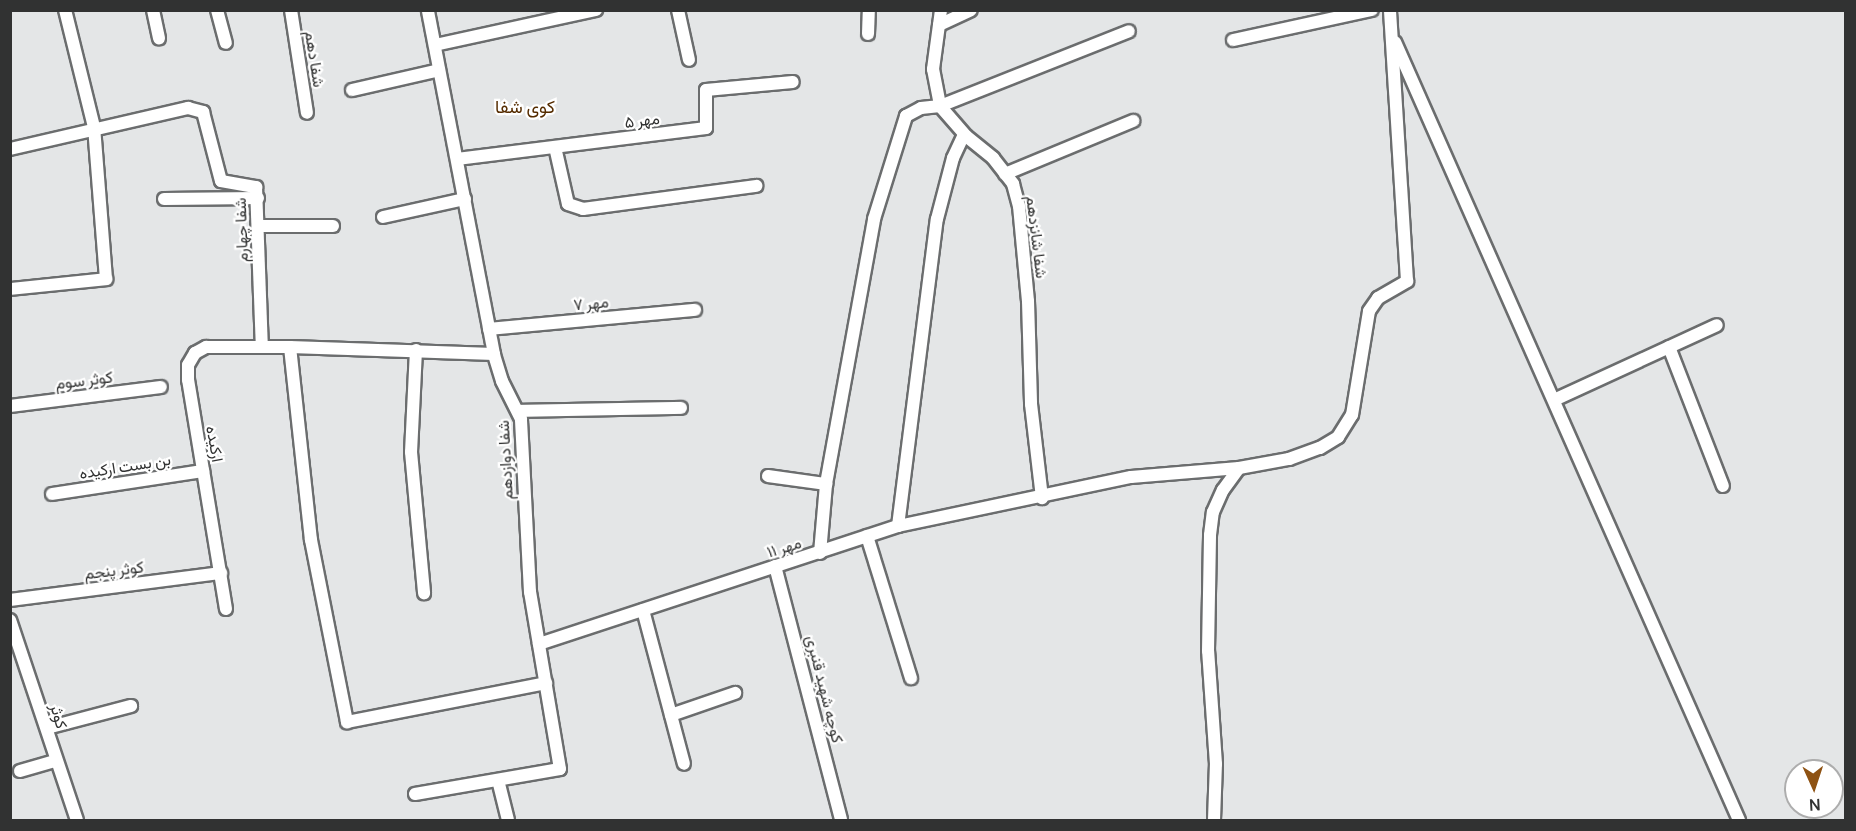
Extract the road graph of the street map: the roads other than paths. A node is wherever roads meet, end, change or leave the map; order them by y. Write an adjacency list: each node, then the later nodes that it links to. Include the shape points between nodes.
1 (65, 10): 28 (street)
2 (153, 10): 17 (street)
3 (217, 10): 19 (street)
4 (291, 10): 26 (street, شفا دهم)
5 (428, 10): 20 (street, شفا دوازدهم)
6 (596, 10): 20 (street)
7 (678, 10): 21 (street)
8 (869, 10): 16 (street)
9 (941, 10): 13 (street, شفا شانزدهم)
10 (971, 10): 13 (street)
11 (1372, 10): 18 (street)
12 (1390, 10): 15 (street)
13 (939, 25): 25 (street, شفا شانزدهم, via 933,69)
14 (1129, 31): 25 (street)
15 (1391, 33): 51 (street); 55 (street, مهر ۱۱, via 1407,281 1378,298 1369,312 1348,427 1320,448)
16 (868, 34)
17 (159, 38)
18 (1233, 40)
19 (226, 43)
20 (435, 45): 22 (street, شفا دوازدهم)
21 (689, 60)
22 (439, 70): 24 (street); 32 (street, شفا دوازدهم)
23 (793, 82): 30 (street, مهر ۵, via 706,90 706,128)
24 (352, 90)
25 (940, 106): 29 (street, شفا شانزدهم); 58 (street, via 912,111 898,134 874,219)
26 (307, 113)
27 (1132, 121): 33 (street)
28 (94, 127): 31 (street); 35 (street, شفا چهارم, via 197,108 208,121 221,181 252,185); 41 (street, via 106,279)
29 (964, 134): 33 (street, شفا شانزدهم, via 993,158); 62 (street, via 953,158 937,219)
30 (555, 147): 32 (street, مهر ۵); 34 (street, via 568,204 584,208)
31 (10, 149)
32 (457, 159): 37 (street, شفا دوازدهم)
33 (1005, 174): 61 (street, شفا شانزدهم, via 1013,184 1019,206 1028,301 1031,404)
34 (756, 186)
35 (258, 198): 36 (street); 39 (street, شفا چهارم)
36 (164, 199)
37 (465, 199): 38 (street); 44 (street, شفا دوازدهم)
38 (383, 217)
39 (258, 226): 40 (street); 45 (street, شفا چهارم)
40 (333, 226)
41 (10, 289)
42 (695, 310): 44 (street, مهر ۷)
43 (1717, 325): 47 (street)
44 (489, 329): 49 (street, شفا دوازدهم)
45 (262, 347): 46 (street); 56 (street, ارکیده, via 206,346 195,353 188,365)
46 (290, 347): 48 (street); 74 (street, via 309,530 347,722)
47 (1669, 347): 51 (street); 59 (street)
48 (416, 350): 49 (street); 67 (street, via 411,452)
49 (494, 354): 54 (street, شفا دوازدهم, via 502,381)
50 (161, 387): 52 (street, کوثر سوم)
51 (1554, 400): 88 (street)
52 (10, 406)
53 (681, 408): 54 (street)
54 (519, 411): 72 (street, شفا دوازدهم, via 527,558)
55 (1239, 468): 61 (street, مهر ۱۱, via 1131,477); 87 (street, via 1213,512 1209,547 1208,651 1216,764)
56 (203, 471): 60 (street, بن بست ارکیده); 66 (street, ارکیده)
57 (768, 476): 58 (street)
58 (826, 484): 64 (street)
59 (1723, 486)
60 (52, 494)
61 (1042, 498): 62 (street, مهر ۱۱)
62 (898, 526): 63 (street, مهر ۱۱)
63 (867, 536): 64 (street, مهر ۱۱); 73 (street)
64 (820, 553): 65 (street, مهر ۱۱)
65 (775, 566): 70 (street, مهر ۱۱); 86 (street, کوچه شهید قنبری)
66 (221, 573): 68 (street, کوثر پنجم); 69 (street, ارکیده)
67 (424, 592)
68 (10, 600)
69 (226, 609)
70 (643, 610): 72 (street, مهر ۱۱); 77 (street)
71 (10, 620): 78 (street, کوثر)
72 (539, 644): 74 (street, شفا دوازدهم)
73 (911, 678)
74 (546, 683): 82 (street, شفا دوازدهم, via 560,769)
75 (735, 693): 77 (street)
76 (131, 706): 78 (street)
77 (671, 714): 80 (street)
78 (46, 728): 79 (street, کوثر)
79 (56, 761): 81 (street); 84 (street, کوثر)
80 (684, 764)
81 (20, 771)
82 (498, 780): 83 (street, شفا دوازدهم); 85 (street)
83 (415, 794)
84 (77, 820)
85 (508, 820)
86 (841, 820)
87 (1214, 820)
88 (1739, 820)

